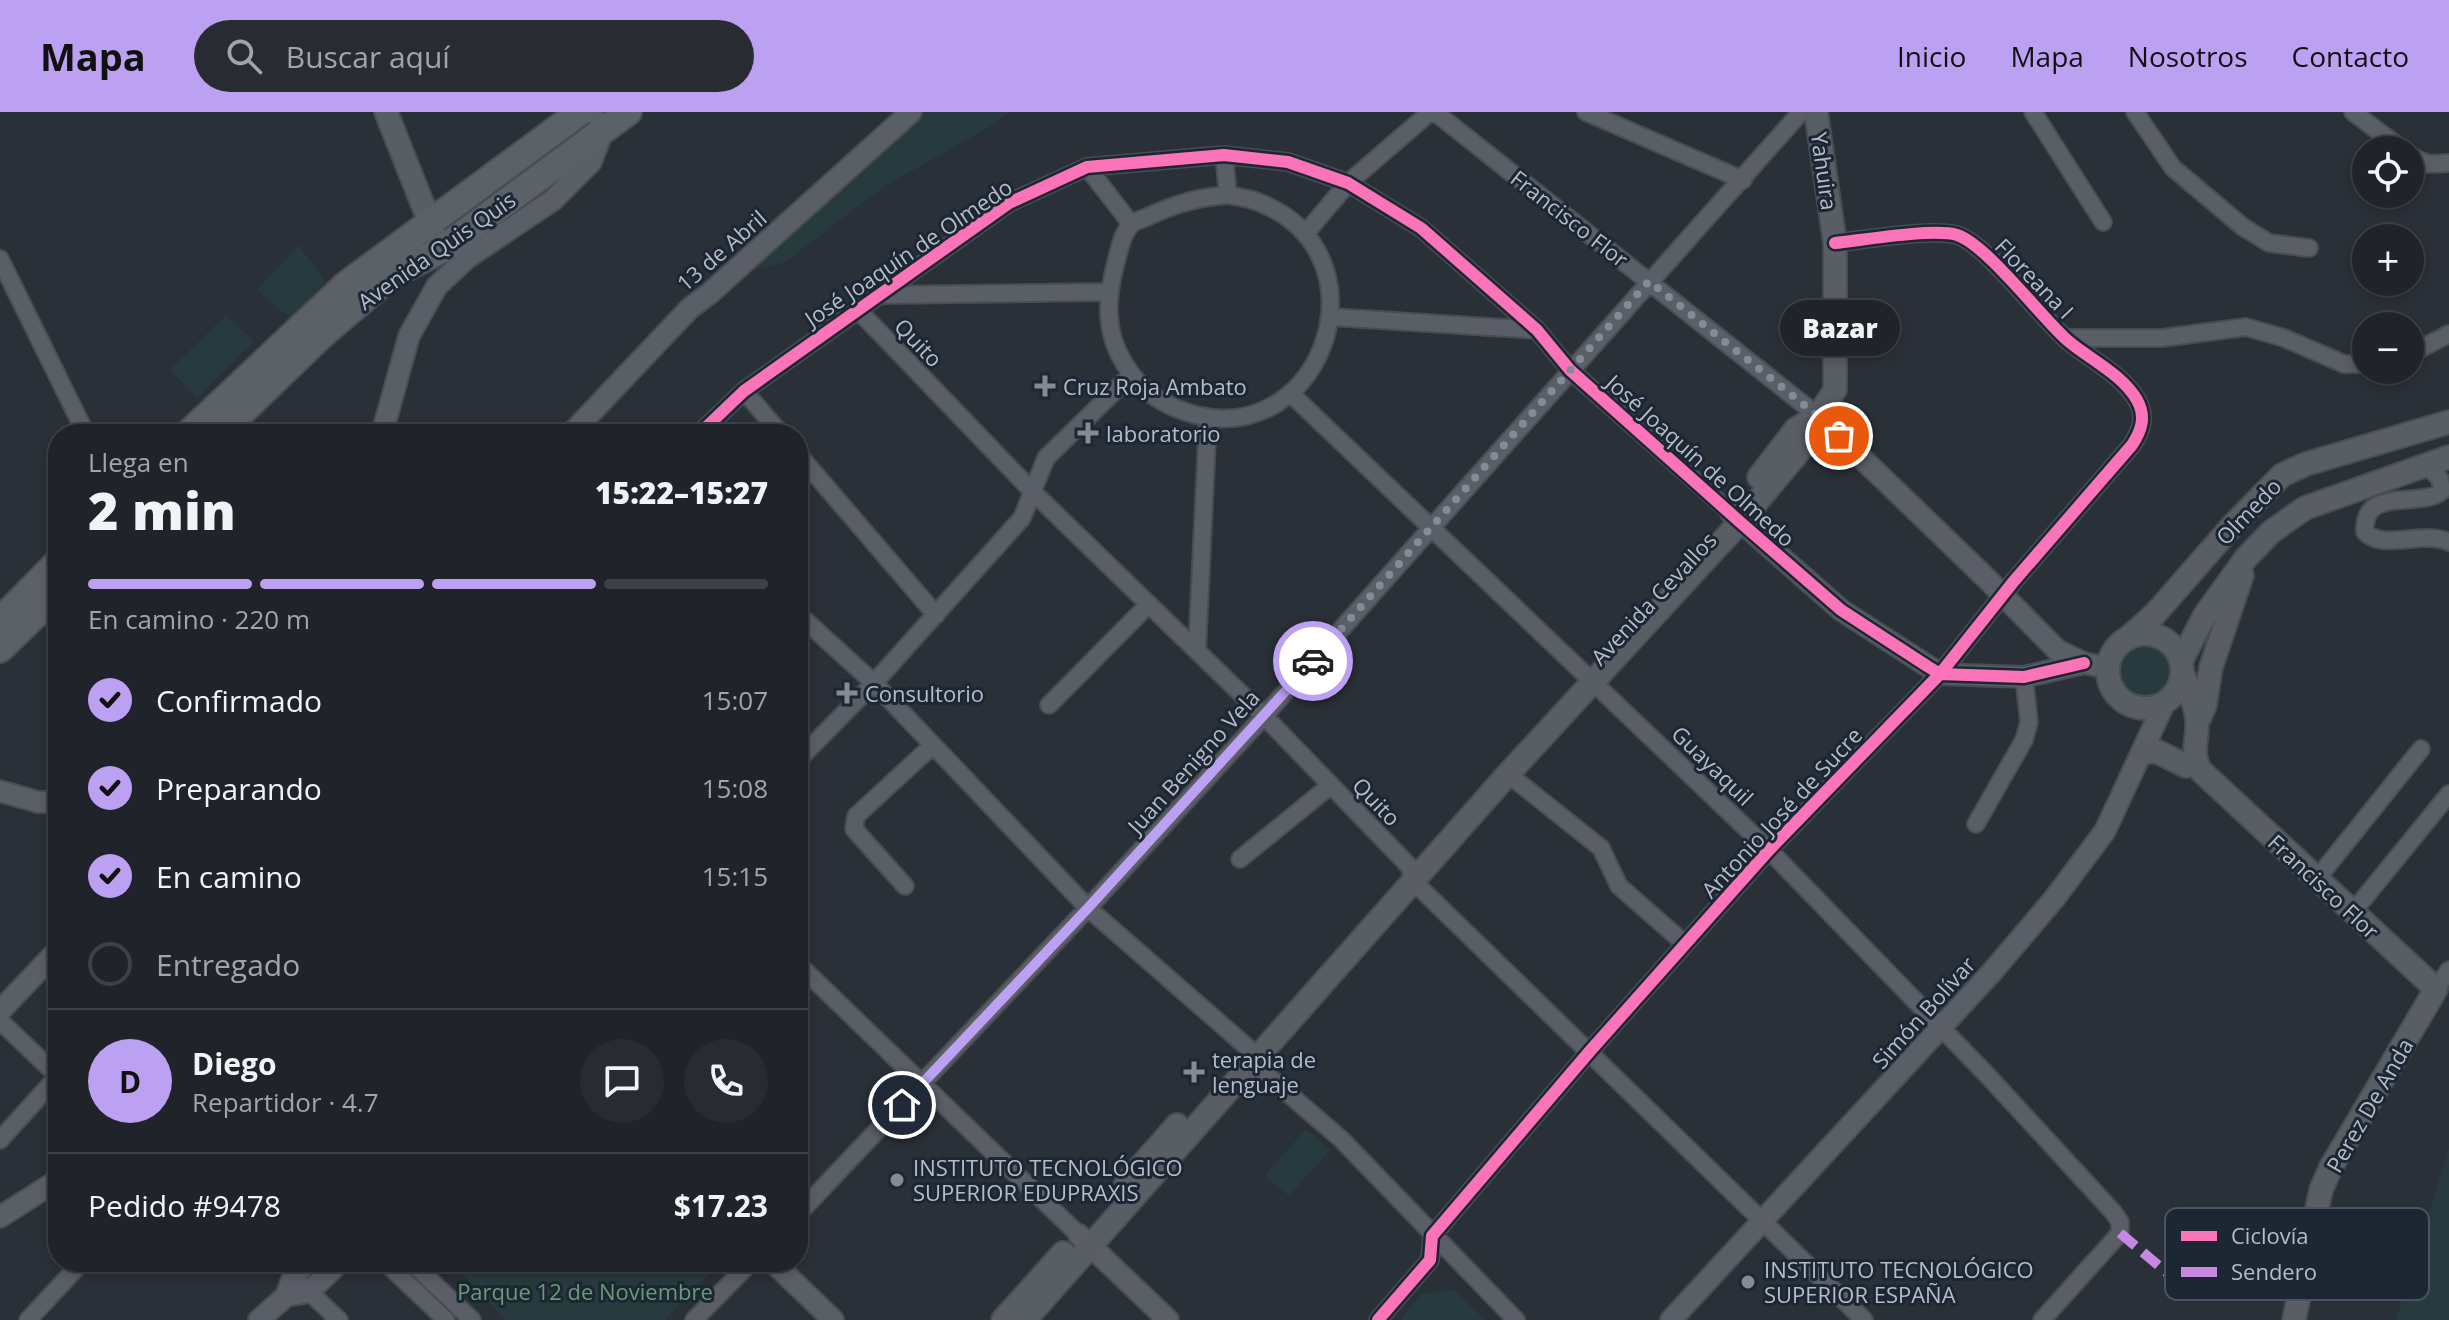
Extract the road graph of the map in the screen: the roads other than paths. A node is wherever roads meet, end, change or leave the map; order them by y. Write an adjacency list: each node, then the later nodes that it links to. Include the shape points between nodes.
1 (386, 112): 21 (main road)
2 (580, 112): 21 (main road, Avenida Quis Quis)
3 (628, 112): 12 (main road, Avenida Quis Quis)
4 (911, 112): 50 (street, 13 de Abril, via 690,308)
5 (1586, 112): 18 (street)
6 (1801, 112): 18 (street, Juan Benigno Vela)
7 (1816, 112): 25 (main road, Yahuira)
8 (2033, 112): 22 (street)
9 (2135, 112): 26 (street, via 2173,168 2243,227 2269,243)
10 (1428, 114): 19 (street); 29 (street, Francisco Flor, via 1436,113)
11 (2364, 115): 13 (street)
12 (598, 122): 27 (main road, Avenida Quis Quis); 49 (street, via 591,162 553,200 467,258 437,286 409,336)
13 (2387, 136)
14 (1224, 155): 17 (street, José Joaquín de Olmedo); 19 (street, José Joaquín de Olmedo, via 1288,162); 20 (street)
15 (2424, 162): 16 (street)
16 (2449, 163)
17 (1087, 167): 23 (street); 31 (street, José Joaquín de Olmedo, via 1009,203)
18 (1743, 180): 29 (street, Juan Benigno Vela)
19 (1348, 183): 24 (street); 34 (street, José Joaquín de Olmedo, via 1421,228)
20 (1228, 195): 23 (street, via 1199,197); 24 (street, via 1257,201)
21 (429, 221): 27 (main road); 47 (main road, Avenida Quis Quis, via 347,284)
22 (2103, 222)
23 (1131, 224): 30 (street)
24 (1305, 234): 33 (street, via 1330,287)
25 (1835, 243): 36 (street, Floreana I, via 1939,233 1963,238); 43 (main road, Yahuira, via 1835,390)
26 (2309, 248)
27 (441, 250): 48 (main road, Avenida Quis Quis, via 392,275 356,304)
28 (0, 259): 46 (street)
29 (1649, 281): 39 (street, Juan Benigno Vela); 43 (street, Francisco Flor)
30 (1108, 292): 31 (street); 40 (street, via 1108,322)
31 (883, 295): 32 (street, José Joaquín de Olmedo)
32 (857, 309): 41 (street, José Joaquín de Olmedo); 56 (street, Quito)
33 (1331, 317): 34 (street); 42 (street, via 1325,346)
34 (1537, 330): 39 (street, José Joaquín de Olmedo)
35 (2449, 334): 37 (street)
36 (2065, 338): 38 (street, Floreana I, via 2162,338 2246,327); 62 (street, Antonio José de Sucre, via 2131,391 2142,423 2132,445)
37 (2424, 347)
38 (2352, 364)
39 (1570, 370): 57 (street, José Joaquín de Olmedo); 58 (street, Juan Benigno Vela)
40 (1131, 375): 44 (street, via 1152,396); 56 (street, via 1046,458)
41 (744, 391): 51 (street, José Joaquín de Olmedo); 52 (street)
42 (1290, 393): 44 (street, via 1265,409 1237,417); 58 (street, Guayaquil)
43 (1818, 416): 57 (main road, Avenida Cevallos, via 1796,429); 62 (street, Francisco Flor)
44 (1208, 417): 70 (street)
45 (2449, 422): 68 (main road, Olmedo, via 2282,475)
46 (81, 424)
47 (199, 424)
48 (230, 424)
49 (384, 424)
50 (580, 424)
51 (709, 424)
52 (772, 424)
53 (2449, 457): 54 (main road)
54 (2427, 465): 59 (street, via 2440,479 2442,491 2434,498 2377,505 2368,514 2365,532 2383,541 2431,536); 60 (main road, via 2305,508)
55 (808, 466): 65 (street)
56 (1032, 491): 64 (street, Quito); 65 (street, via 1022,518)
57 (1736, 518): 74 (street, José Joaquín de Olmedo, via 1841,610); 75 (main road, Avenida Cevallos)
58 (1431, 526): 75 (street, Guayaquil); 80 (street, Juan Benigno Vela)
59 (2449, 542)
60 (2246, 558): 72 (main road, via 2205,615); 81 (main road)
61 (48, 572): 66 (main road)
62 (2003, 595): 71 (street, Francisco Flor, via 2057,650); 74 (street, Antonio José de Sucre)
63 (48, 603): 69 (main road)
64 (1149, 604): 70 (street, Quito); 79 (street)
65 (936, 615): 77 (street)
66 (0, 621)
67 (808, 623): 77 (street)
68 (2127, 639): 72 (main road, via 2159,637 2176,651); 73 (main road, via 2114,651)
69 (0, 649)
70 (1197, 651): 80 (street, Quito)
71 (2084, 663): 73 (street, Francisco Flor); 76 (street)
72 (2182, 666): 78 (main road, via 2178,688); 81 (main road)
73 (2108, 668): 78 (main road, via 2110,684 2125,703 2148,709)
74 (1940, 674): 76 (street); 94 (street, Antonio José de Sucre)
75 (1589, 676): 87 (main road, Avenida Cevallos); 94 (street, Guayaquil); 96 (main road, Avenida Cevallos)
76 (2024, 677): 93 (street, via 2029,722 2024,740)
77 (874, 683): 82 (street); 84 (street)
78 (2166, 702): 85 (street, Simón Bolívar); 86 (main road, via 2185,716)
79 (1049, 705)
80 (1264, 716): 89 (street, Quito); 99 (street, Juan Benigno Vela)
81 (2197, 722): 88 (main road, via 2196,763)
82 (933, 745): 98 (street, via 853,822); 99 (street)
83 (2421, 749): 97 (street)
84 (808, 750)
85 (2143, 753): 86 (main road, via 2156,751); 108 (street, Simón Bolívar, via 2105,831 2054,899)
86 (2186, 766): 88 (main road)
87 (1508, 774): 96 (main road, Avenida Cevallos); 101 (street, via 1601,848 1619,886)
88 (2211, 783): 97 (main road, Francisco Flor)
89 (1331, 785): 95 (street); 96 (street, Quito)
90 (0, 791): 92 (street)
91 (2449, 794): 100 (street)
92 (48, 802)
93 (1976, 824)
94 (1769, 850): 101 (street, Antonio José de Sucre); 108 (street, Guayaquil)
95 (1240, 859)
96 (1411, 874): 109 (street, Quito); 110 (main road, Avenida Cevallos)
97 (2316, 880): 100 (main road, Francisco Flor)
98 (905, 886)
99 (1088, 908): 110 (street); 112 (street, Juan Benigno Vela)
100 (2352, 913): 105 (main road, Francisco Flor)
101 (1685, 944): 109 (street, Antonio José de Sucre)
102 (48, 961): 106 (street)
103 (2449, 970): 105 (street)
104 (808, 974): 112 (street)
105 (2436, 989): 117 (main road, Perez De Anda, via 2331,1167)
106 (0, 1011)
107 (0, 1021): 111 (street)
108 (1941, 1028): 119 (street, Simón Bolívar); 133 (street, Guayaquil, via 2120,1222 2120,1233)
109 (1590, 1051): 119 (street, Quito); 120 (street, Antonio José de Sucre)
110 (1250, 1055): 120 (street, via 1341,1139); 121 (main road, Avenida Cevallos)
111 (48, 1067)
112 (923, 1083): 116 (street, Juan Benigno Vela); 121 (street)
113 (48, 1087): 114 (street)
114 (0, 1140)
115 (48, 1186): 118 (street)
116 (808, 1204)
117 (2317, 1208)
118 (0, 1217)
119 (1764, 1221): 146 (street, Simón Bolívar); 147 (street, Quito)
120 (1432, 1236): 144 (street, Antonio José de Sucre, via 1430,1260); 145 (street)
121 (1084, 1240): 141 (main road, Avenida Cevallos); 142 (main road, Avenida Cevallos); 143 (street)
122 (73, 1272): 134 (street)
123 (298, 1272): 129 (street)
124 (330, 1272): 130 (street)
125 (396, 1272): 137 (street)
126 (422, 1272): 138 (street)
127 (741, 1272): 139 (street)
128 (783, 1272): 140 (street)
129 (293, 1276): 130 (street); 131 (street)
130 (309, 1292): 131 (street); 136 (street)
131 (286, 1296): 135 (street)
132 (2298, 1300): 148 (main road, Perez De Anda)
133 (2050, 1317)
134 (28, 1320)
135 (259, 1320)
136 (339, 1320)
137 (446, 1320)
138 (472, 1320)
139 (694, 1320)
140 (833, 1320)
141 (1003, 1320)
142 (1025, 1320)
143 (1168, 1320)
144 (1378, 1320)
145 (1516, 1320)
146 (1671, 1320)
147 (1864, 1320)
148 (2294, 1320)

